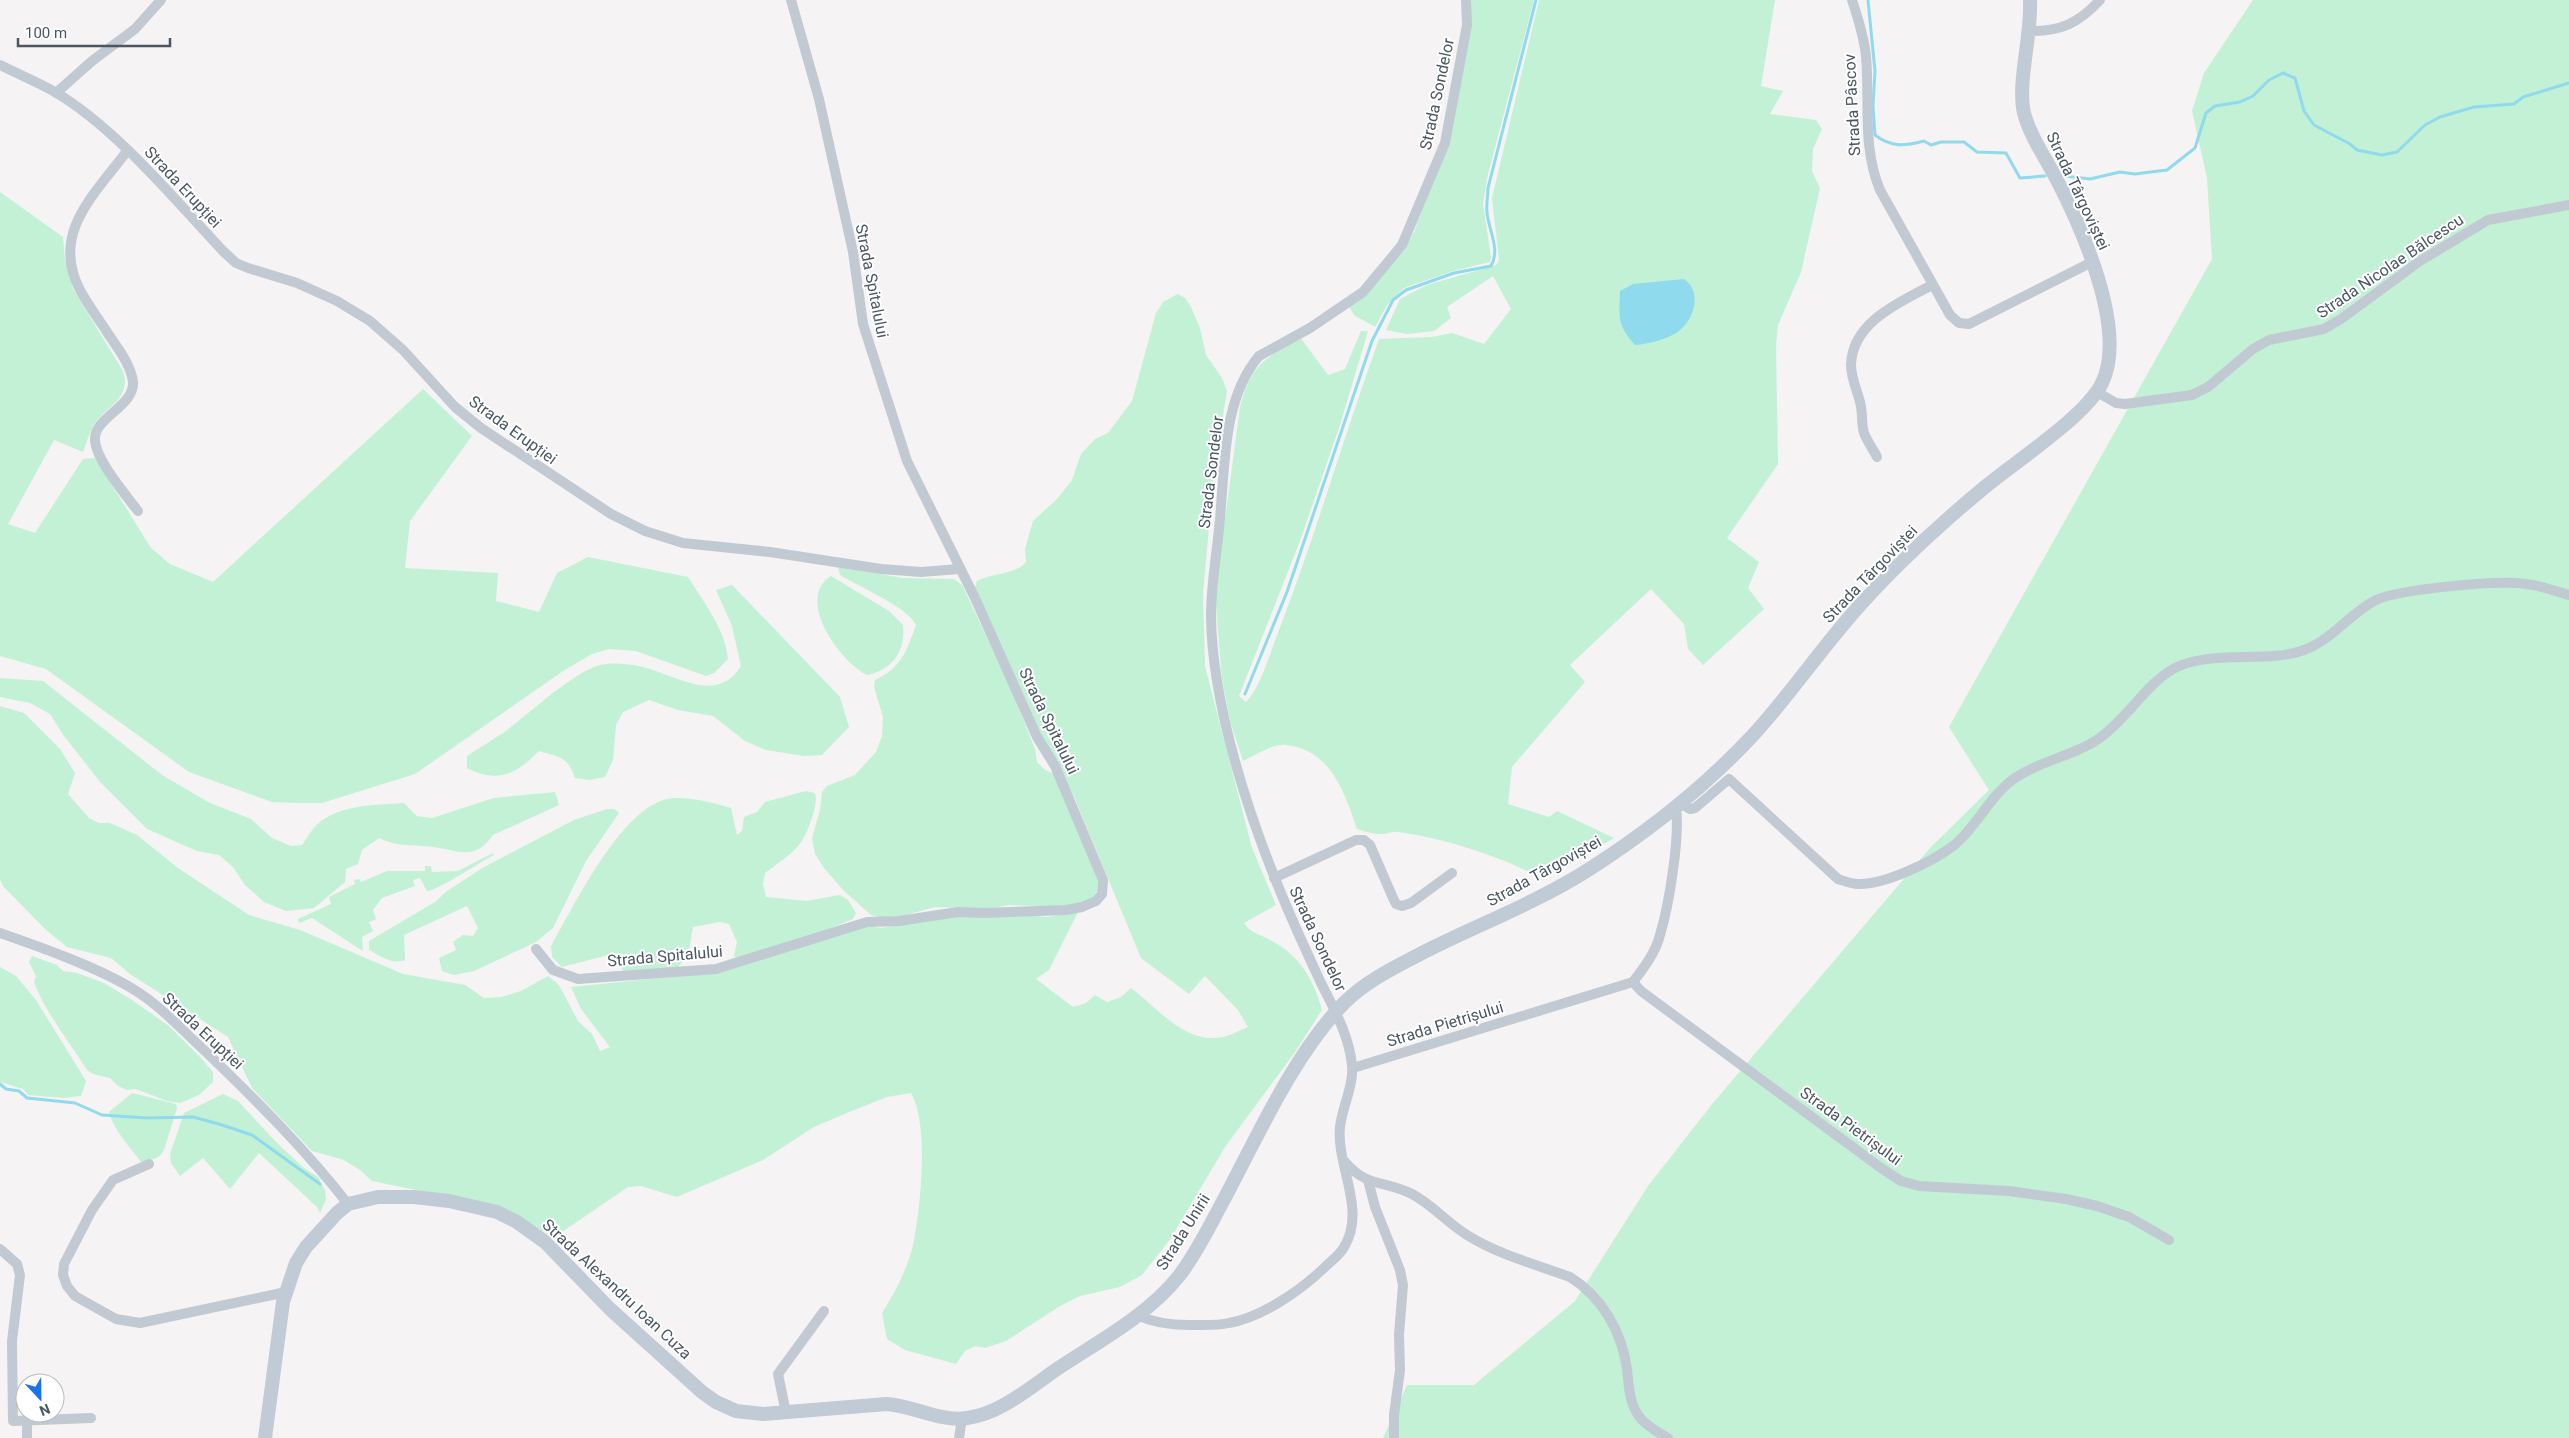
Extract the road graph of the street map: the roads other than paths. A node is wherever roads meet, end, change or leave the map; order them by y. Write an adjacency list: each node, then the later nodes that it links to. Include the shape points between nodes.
1 (161, 0): 9 (street, via 134,29)
2 (791, 0): 17 (street, Strada Spitalului, via 819,99 853,252 862,324 907,461)
3 (1466, 0): 23 (street, Strada Sondelor, via 1468,25 1445,143 1402,245 1363,292 1310,328 1259,356 1237,397 1228,436 1212,580 1214,654 1236,761)
4 (1852, 0): 13 (street, Strada Pâscov, via 1866,56 1872,170)
5 (2030, 0): 7 (main road, Strada Târgoviștei)
6 (2100, 0): 7 (street, via 2082,18 2067,26)
7 (2029, 31): 12 (main road, Strada Târgoviștei, via 2023,93 2025,115 2074,215)
8 (0, 65): 9 (street, Strada Erupției)
9 (56, 93): 10 (street, Strada Erupției)
10 (128, 151): 16 (street, Strada Erupției, via 84,208 71,235 70,246 80,289 125,360 132,379 133,388 129,396 99,427 94,440 98,452); 17 (street, Strada Erupției, via 236,262 297,282 370,321 480,428 611,514 645,531 683,543 881,569 921,572)
11 (2569, 205): 14 (street, Strada Nicolae Bălcescu, via 2488,220 2420,261 2341,319 2324,329 2270,340 2252,349 2208,387 2192,395 2125,404 2116,403)
12 (2092, 262): 13 (street, Strada Pâscov, via 1964,325 1950,315); 14 (main road, Strada Târgoviștei, via 2106,310 2109,342 2107,369)
13 (1932, 285): 15 (street, via 1890,308 1866,327 1855,344 1851,365 1861,404 1864,434)
14 (2097, 392): 19 (main road, Strada Târgoviștei, via 2077,414 1958,510 1888,577 1846,621 1757,730)
15 (1877, 457)
16 (138, 511)
17 (959, 569): 25 (street, Strada Spitalului, via 1037,737 1055,766 1096,862 1104,887 1096,901 1082,908 1066,910 958,912 899,921 867,922 716,969 578,979 553,970)
18 (2569, 594): 20 (street, via 2524,583 2396,595 2377,600 2322,641 2304,650 2192,662 2173,669 2102,737 2015,778 1995,795 1954,845 1898,875 1874,881 1858,884 1838,879)
19 (1717, 771): 20 (street); 21 (main road, Strada Târgoviștei)
20 (1729, 780): 21 (street, via 1695,808)
21 (1679, 806): 26 (street, via 1660,937); 27 (main road, Strada Târgoviștei, via 1584,872 1379,976)
22 (1452, 873): 23 (street, Strada Sondelor, via 1411,903 1396,904 1370,846 1364,840 1356,840)
23 (1274, 878): 27 (street, Strada Sondelor)
24 (0, 933): 33 (street, Strada Erupției, via 134,989 169,1017 228,1074 322,1172)
25 (536, 949)
26 (1633, 982): 29 (street, Strada Pietrișului); 34 (street, Strada Pietrișului, via 1901,1181 1919,1186 2028,1194 2097,1206 2129,1217)
27 (1336, 1012): 28 (main road, Strada Târgoviștei); 29 (street)
28 (1314, 1041): 38 (main road, Strada Unirii, via 1279,1097 1187,1265 1163,1294)
29 (1353, 1068): 30 (street, via 1340,1125 1341,1153)
30 (1345, 1162): 32 (street, via 1355,1174); 38 (street, via 1352,1214 1344,1248 1290,1296 1230,1323 1177,1325 1151,1322)
31 (149, 1164): 36 (street, via 113,1180 92,1210 64,1264 63,1275 75,1296 116,1319 140,1322)
32 (1368, 1180): 48 (street, via 1400,1270 1402,1285); 49 (street, via 1405,1191 1422,1200 1466,1235 1488,1247 1570,1277 1580,1284 1599,1302 1615,1328 1627,1370 1628,1391 1642,1420)
33 (348, 1204): 36 (main road, Strada Alexandru Ioan Cuza, via 306,1247); 39 (main road, Strada Alexandru Ioan Cuza, via 378,1197 414,1197 497,1212 545,1242 610,1310 709,1397 736,1411)
34 (2169, 1240)
35 (0, 1250): 43 (street, via 20,1270 11,1374)
36 (286, 1292): 46 (main road, Strada Alexandru Ioan Cuza)
37 (824, 1311): 39 (street, via 778,1374)
38 (1137, 1315): 42 (main road, Strada Unirii, via 1025,1392 980,1415)
39 (786, 1412): 42 (main road, Strada Alexandru Ioan Cuza, via 887,1404)
40 (91, 1418): 41 (street)
41 (65, 1419)
42 (962, 1419): 47 (street)
43 (15, 1421)
44 (26, 1423): 45 (street)
45 (27, 1438)
46 (265, 1438)
47 (959, 1438)
48 (1394, 1438)
49 (1668, 1438)

